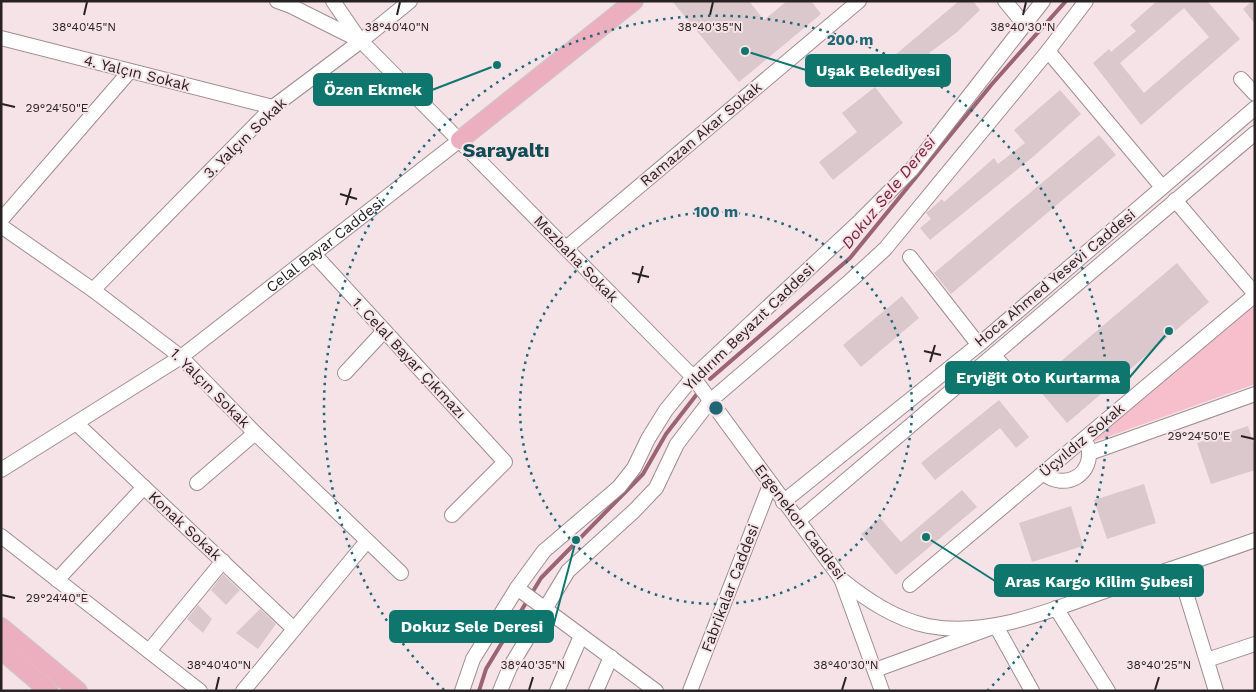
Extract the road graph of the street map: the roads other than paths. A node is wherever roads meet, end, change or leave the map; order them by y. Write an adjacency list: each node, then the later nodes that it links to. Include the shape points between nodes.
1 (277, 1): 11 (street)
2 (333, 1): 11 (street)
3 (410, 1): 11 (street, 3. Yalçın Sokak)
4 (859, 1): 24 (street, Ramazan Akar Sokak)
5 (1005, 1): 9 (street)
6 (1043, 1): 9 (street, Yıldırım Beyazıt Caddesi)
7 (1086, 1): 12 (street, Yıldırım Beyazıt Caddesi)
8 (630, 2): 19 (main road, Celal Bayar Caddesi)
9 (1024, 24): 34 (street, Yıldırım Beyazıt Caddesi, via 912,169)
10 (1, 38): 13 (street, 4. Yalçın Sokak)
11 (361, 41): 16 (street, 3. Yalçın Sokak); 19 (street, Mezbaha Sokak)
12 (1048, 51): 20 (street); 37 (street, Yıldırım Beyazıt Caddesi, via 885,249)
13 (130, 71): 16 (street, 4. Yalçın Sokak); 22 (street)
14 (1242, 79): 15 (street)
15 (1255, 94)
16 (273, 107): 27 (street, 3. Yalçın Sokak)
17 (1255, 108): 20 (street, Hoca Ahmed Yesevi Caddesi)
18 (1255, 133): 21 (street, Hoca Ahmed Yesevi Caddesi)
19 (460, 140): 24 (street, Mezbaha Sokak); 25 (street, Celal Bayar Caddesi)
20 (1162, 187): 30 (street, Hoca Ahmed Yesevi Caddesi)
21 (1175, 200): 28 (street); 31 (street, Hoca Ahmed Yesevi Caddesi)
22 (1, 220)
23 (1, 226): 27 (street, 1. Yalçın Sokak)
24 (566, 248): 34 (street, Mezbaha Sokak)
25 (314, 254): 29 (street, 1. Celal Bayar Çıkmazı); 32 (street, Celal Bayar Caddesi)
26 (910, 257): 30 (street)
27 (93, 290): 32 (street, 1. Yalçın Sokak)
28 (1255, 295): 40 (street, Üçyıldız Sokak)
29 (384, 331): 33 (street); 48 (street, 1. Celal Bayar Çıkmazı, via 505,462)
30 (978, 344): 47 (street, Hoca Ahmed Yesevi Caddesi)
31 (994, 356): 35 (street); 49 (street, Hoca Ahmed Yesevi Caddesi)
32 (181, 357): 38 (street, Celal Bayar Caddesi); 39 (street, 1. Yalçın Sokak)
33 (345, 373)
34 (692, 377): 37 (street, Ergenekon Caddesi); 59 (street, Yıldırım Beyazıt Caddesi, via 666,410 634,468 618,487 544,551)
35 (1016, 380)
36 (1255, 394): 41 (street)
37 (710, 401): 45 (street, Ergenekon Caddesi); 60 (street, Yıldırım Beyazıt Caddesi, via 677,444 656,488 568,571)
38 (76, 423): 42 (street, Celal Bayar Caddesi); 46 (street, Konak Sokak)
39 (255, 433): 44 (street); 52 (street, 1. Yalçın Sokak)
40 (1084, 438): 41 (street); 43 (street, Üçyıldız Sokak)
41 (1090, 453): 43 (street, via 1086,469 1073,480 1056,481)
42 (1, 470)
43 (1043, 473): 58 (street, Üçyıldız Sokak)
44 (197, 483)
45 (770, 485): 47 (street, Ergenekon Caddesi); 82 (street, Fabrikalar Caddesi)
46 (144, 487): 53 (street, Konak Sokak); 56 (street)
47 (783, 502): 49 (street, Ergenekon Caddesi)
48 (452, 515)
49 (798, 521): 57 (street, Ergenekon Caddesi)
50 (1, 536): 56 (street)
51 (1255, 540): 54 (street, Ergenekon Caddesi)
52 (367, 541): 55 (street, 1. Yalçın Sokak); 64 (street)
53 (223, 561): 64 (street, Konak Sokak); 68 (street)
54 (1178, 567): 61 (street, Ergenekon Caddesi); 70 (street)
55 (401, 573)
56 (57, 580): 68 (street)
57 (842, 580): 62 (street, Ergenekon Caddesi, via 885,610 927,626); 71 (street)
58 (910, 585)
59 (520, 590): 60 (street); 77 (street, Yıldırım Beyazıt Caddesi, via 472,659)
60 (540, 605): 65 (street); 78 (street, Yıldırım Beyazıt Caddesi)
61 (1056, 608): 62 (street, Ergenekon Caddesi); 85 (street)
62 (996, 626): 71 (street); 84 (street)
63 (1, 627): 74 (main road)
64 (294, 629): 76 (street)
65 (581, 636): 69 (street); 79 (street)
66 (1255, 644): 70 (street)
67 (1, 650): 73 (main road)
68 (149, 651): 75 (street)
69 (611, 657): 72 (street); 80 (street)
70 (1206, 660): 86 (street)
71 (875, 670): 83 (street)
72 (642, 686): 81 (street)
73 (49, 691)
74 (78, 691)
75 (200, 691)
76 (244, 691)
77 (462, 691)
78 (500, 691)
79 (557, 691)
80 (596, 691)
81 (656, 691)
82 (690, 691)
83 (882, 691)
84 (1032, 691)
85 (1108, 691)
86 (1216, 691)

